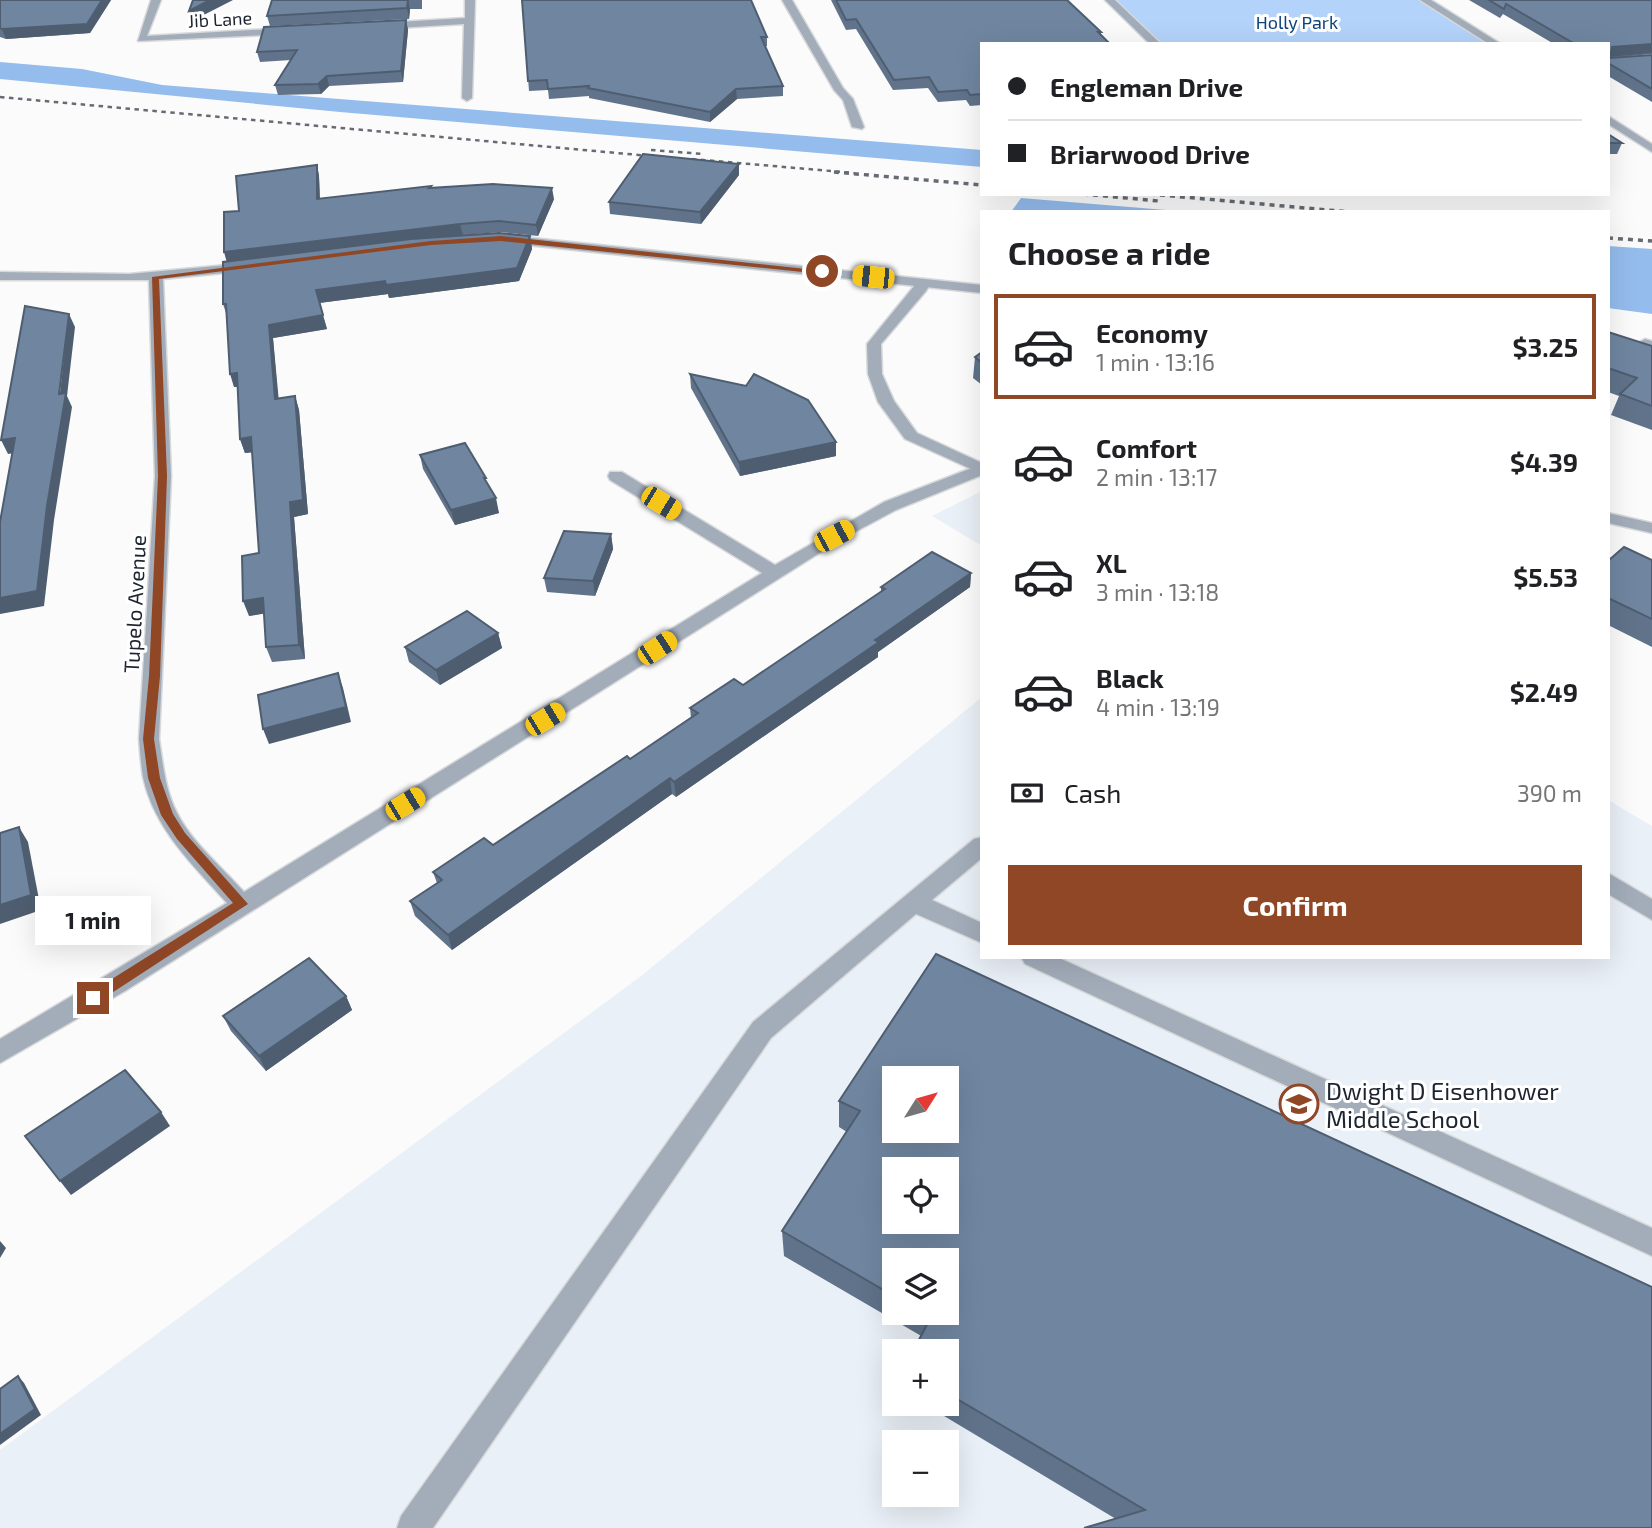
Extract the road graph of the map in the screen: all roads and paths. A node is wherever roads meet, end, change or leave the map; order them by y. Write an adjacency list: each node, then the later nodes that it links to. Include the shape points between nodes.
1 (156, 0): 8 (street, Jib Lane, via 141,39)
2 (470, 0): 6 (street)
3 (787, 0): 13 (street, via 848,99)
4 (1110, 0): 9 (street)
5 (1425, 0): 10 (street)
6 (469, 21): 7 (street); 11 (street)
7 (373, 26)
8 (305, 30)
9 (1154, 42)
10 (1493, 42)
11 (467, 98)
12 (1610, 120): 14 (street)
13 (858, 127)
14 (1652, 149)
15 (489, 239): 19 (street)
16 (258, 266): 18 (street)
17 (0, 276): 18 (street)
18 (156, 277): 30 (street, Tupelo Avenue, via 163,476 149,739 154,778 167,815 181,836)
19 (924, 283): 20 (street); 21 (street, via 917,298 874,344 875,374 886,402 911,436)
20 (980, 289)
21 (980, 469)
22 (980, 469): 26 (street, via 890,506)
23 (615, 476): 26 (street)
24 (1610, 518): 25 (street)
25 (1652, 528)
26 (774, 572): 30 (street, via 568,705)
27 (980, 847): 29 (street)
28 (1610, 883): 31 (street)
29 (915, 903): 32 (street); 36 (street, via 762,1030)
30 (241, 904): 34 (street)
31 (1652, 911)
32 (980, 933)
33 (1037, 959): 35 (street)
34 (0, 1052)
35 (1652, 1242)
36 (413, 1528)

